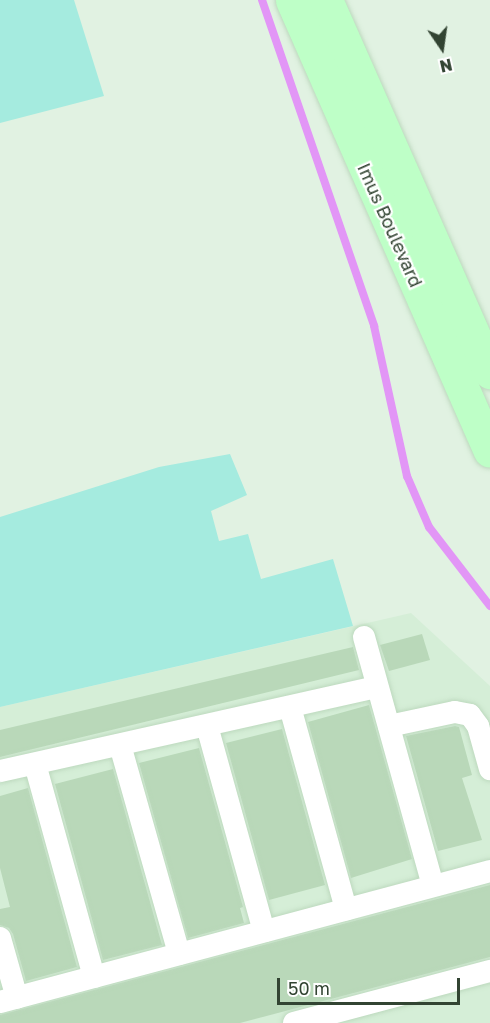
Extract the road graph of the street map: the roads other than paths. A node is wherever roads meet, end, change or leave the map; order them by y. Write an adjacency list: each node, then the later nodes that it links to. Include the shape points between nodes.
1 (292, 0): 4 (main road, Imus Boulevard)
2 (326, 0): 3 (main road, Imus Boulevard)
3 (490, 372)
4 (490, 450)
5 (364, 636): 6 (street)
6 (377, 687): 7 (street); 9 (street)
7 (290, 707): 8 (street); 16 (street)
8 (207, 726): 10 (street); 17 (street)
9 (389, 726): 12 (street, via 455,712 470,715 478,726); 15 (street)
10 (120, 745): 11 (street); 19 (street)
11 (35, 764): 13 (street); 21 (street)
12 (490, 769)
13 (0, 771)
14 (490, 871): 15 (street)
15 (433, 885): 16 (street)
16 (345, 909): 17 (street)
17 (264, 931): 19 (street)
18 (0, 938): 22 (street)
19 (179, 954): 21 (street)
20 (490, 971): 23 (street)
21 (94, 977): 22 (street)
22 (8, 1000)
23 (294, 1023)

